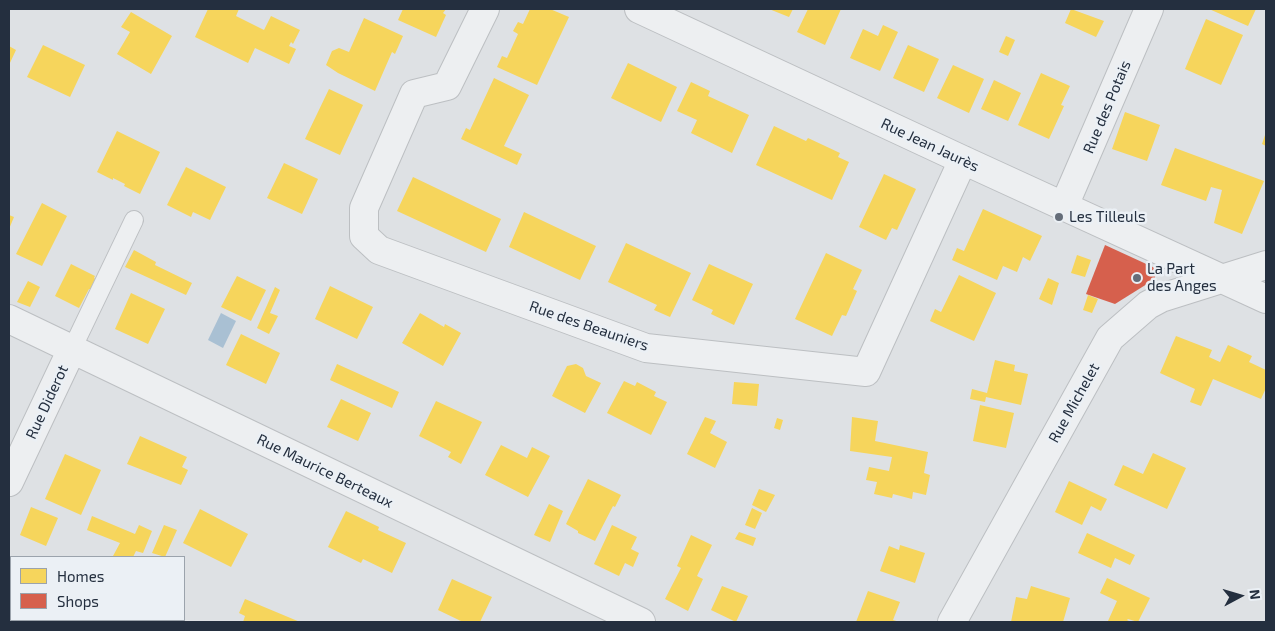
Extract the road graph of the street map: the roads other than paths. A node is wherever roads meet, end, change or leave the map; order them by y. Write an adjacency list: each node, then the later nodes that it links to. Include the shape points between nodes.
1 (485, 9): 4 (street, Rue des Beauniers, via 447,86 414,94 364,208 364,236 379,250 646,348 866,372)
2 (639, 9): 4 (street, Rue Jean Jaurès)
3 (1149, 9): 5 (street, Rue des Potais)
4 (962, 160): 5 (street, Rue Jean Jaurès)
5 (1064, 206): 8 (street, Rue Jean Jaurès)
6 (134, 220): 11 (lane)
7 (1266, 265): 8 (street, Rue Michelet)
8 (1221, 279): 9 (street, Rue Jean Jaurès); 14 (street, Rue Michelet, via 1148,304 1110,338)
9 (1266, 299)
10 (9, 319): 11 (street, Rue Maurice Berteaux)
11 (72, 349): 12 (street, Rue Diderot); 13 (street, Rue Maurice Berteaux)
12 (9, 482)
13 (641, 622)
14 (952, 622)

